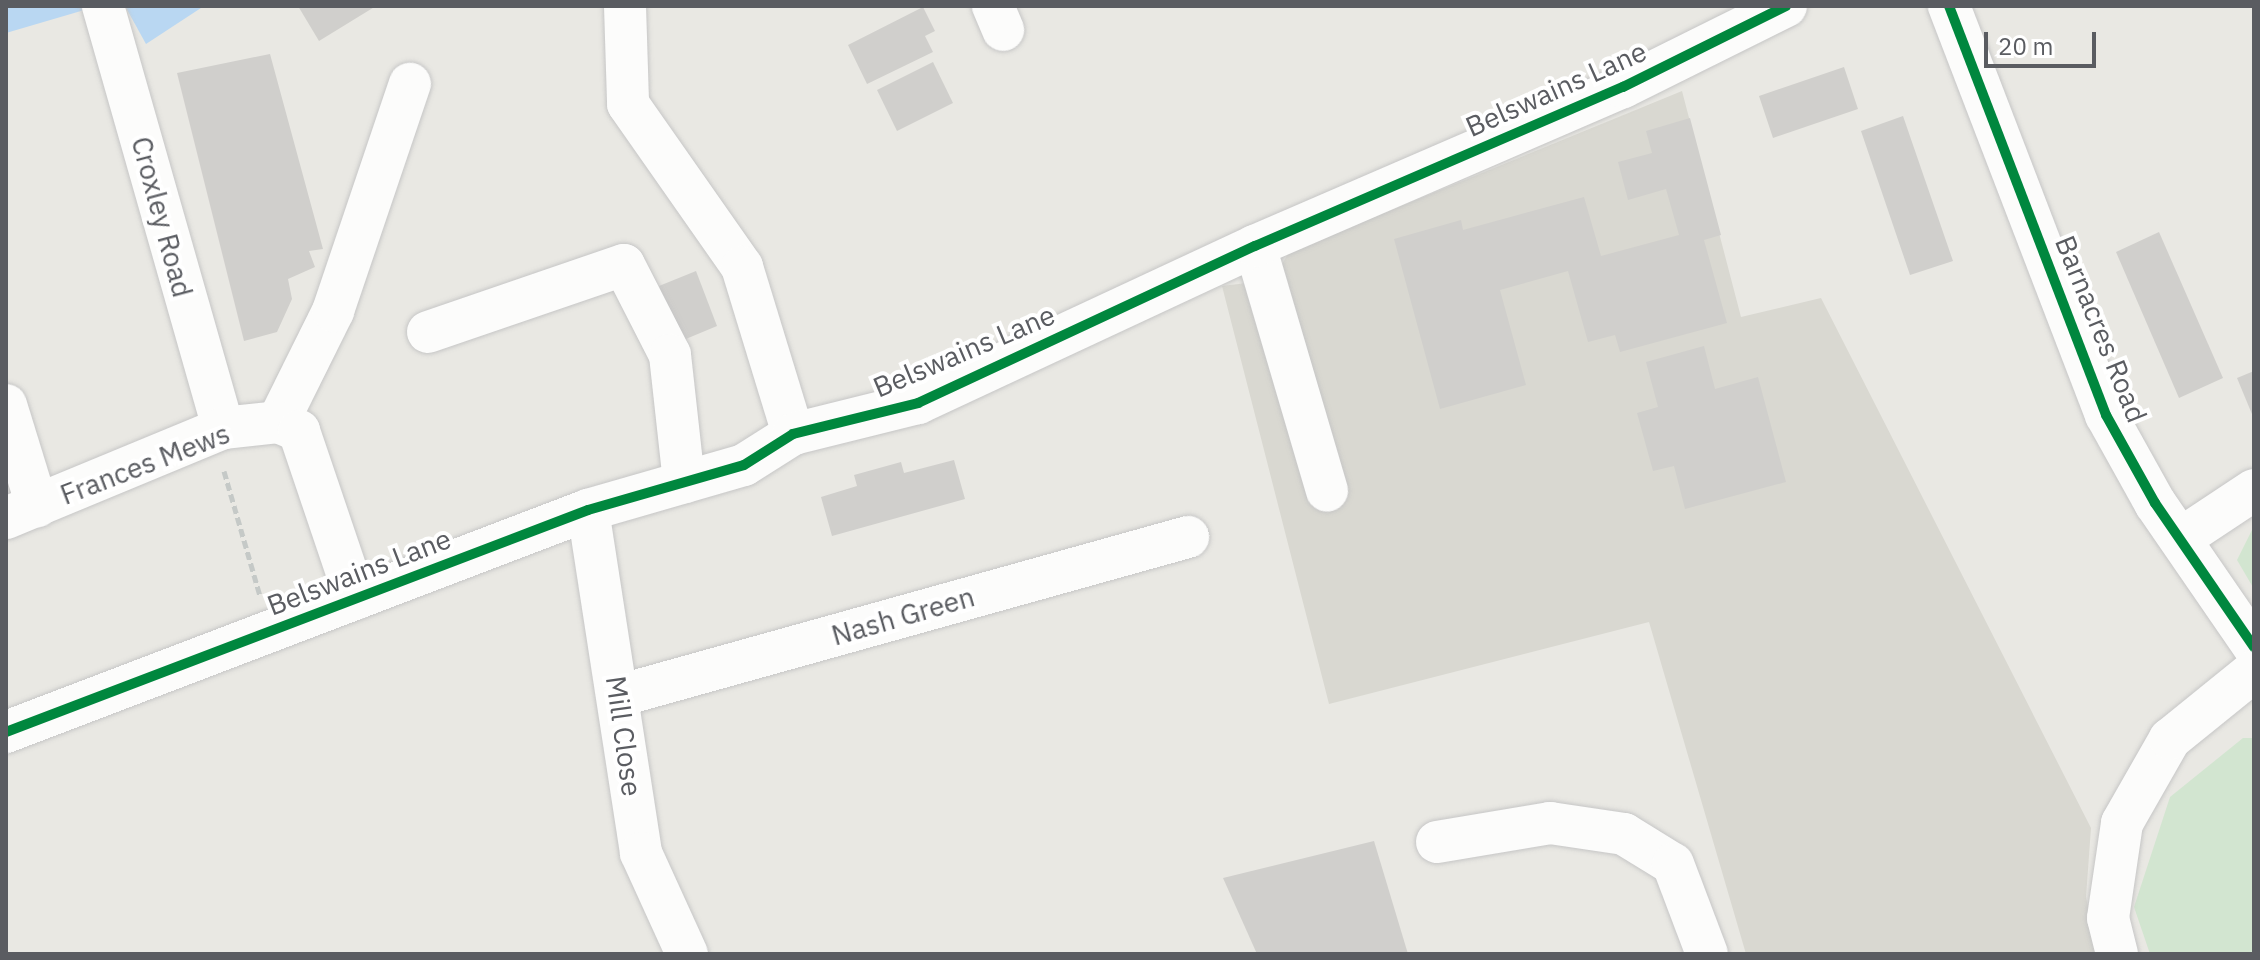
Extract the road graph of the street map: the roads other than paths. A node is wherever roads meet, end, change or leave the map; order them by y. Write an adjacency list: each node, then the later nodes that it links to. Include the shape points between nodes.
1 (625, 6): 11 (street, via 628,104 742,267)
2 (1786, 6): 6 (street, Belswains Lane, via 1623,87)
3 (1949, 6): 18 (street, Barnacres Road, via 2106,415 2155,503)
4 (105, 13): 10 (street, Croxley Road)
5 (410, 84): 9 (street, via 333,311)
6 (1255, 246): 11 (street, Belswains Lane, via 918,403); 14 (street)
7 (428, 332): 12 (street, via 624,265 670,355)
8 (6, 405): 16 (street)
9 (278, 422): 10 (street, Frances Mews); 19 (street, via 299,431)
10 (223, 428): 16 (street, Frances Mews)
11 (793, 434): 12 (street, Belswains Lane, via 744,465)
12 (684, 482): 15 (street, Belswains Lane)
13 (2254, 490): 18 (street)
14 (1327, 491)
15 (588, 510): 19 (street, Belswains Lane); 22 (street, Mill Close)
16 (22, 512)
17 (1188, 537): 22 (street, Nash Green)
18 (2183, 537): 20 (street, Barnacres Road)
19 (356, 599): 23 (street, Belswains Lane)
20 (2254, 647)
21 (2254, 671): 27 (street, via 2170,739 2122,823 2108,918)
22 (618, 696): 25 (street, Mill Close, via 641,853)
23 (6, 732)
24 (1437, 842): 26 (street, via 1550,823 1624,834 1673,864)
25 (687, 954)
26 (1707, 954)
27 (2117, 954)

